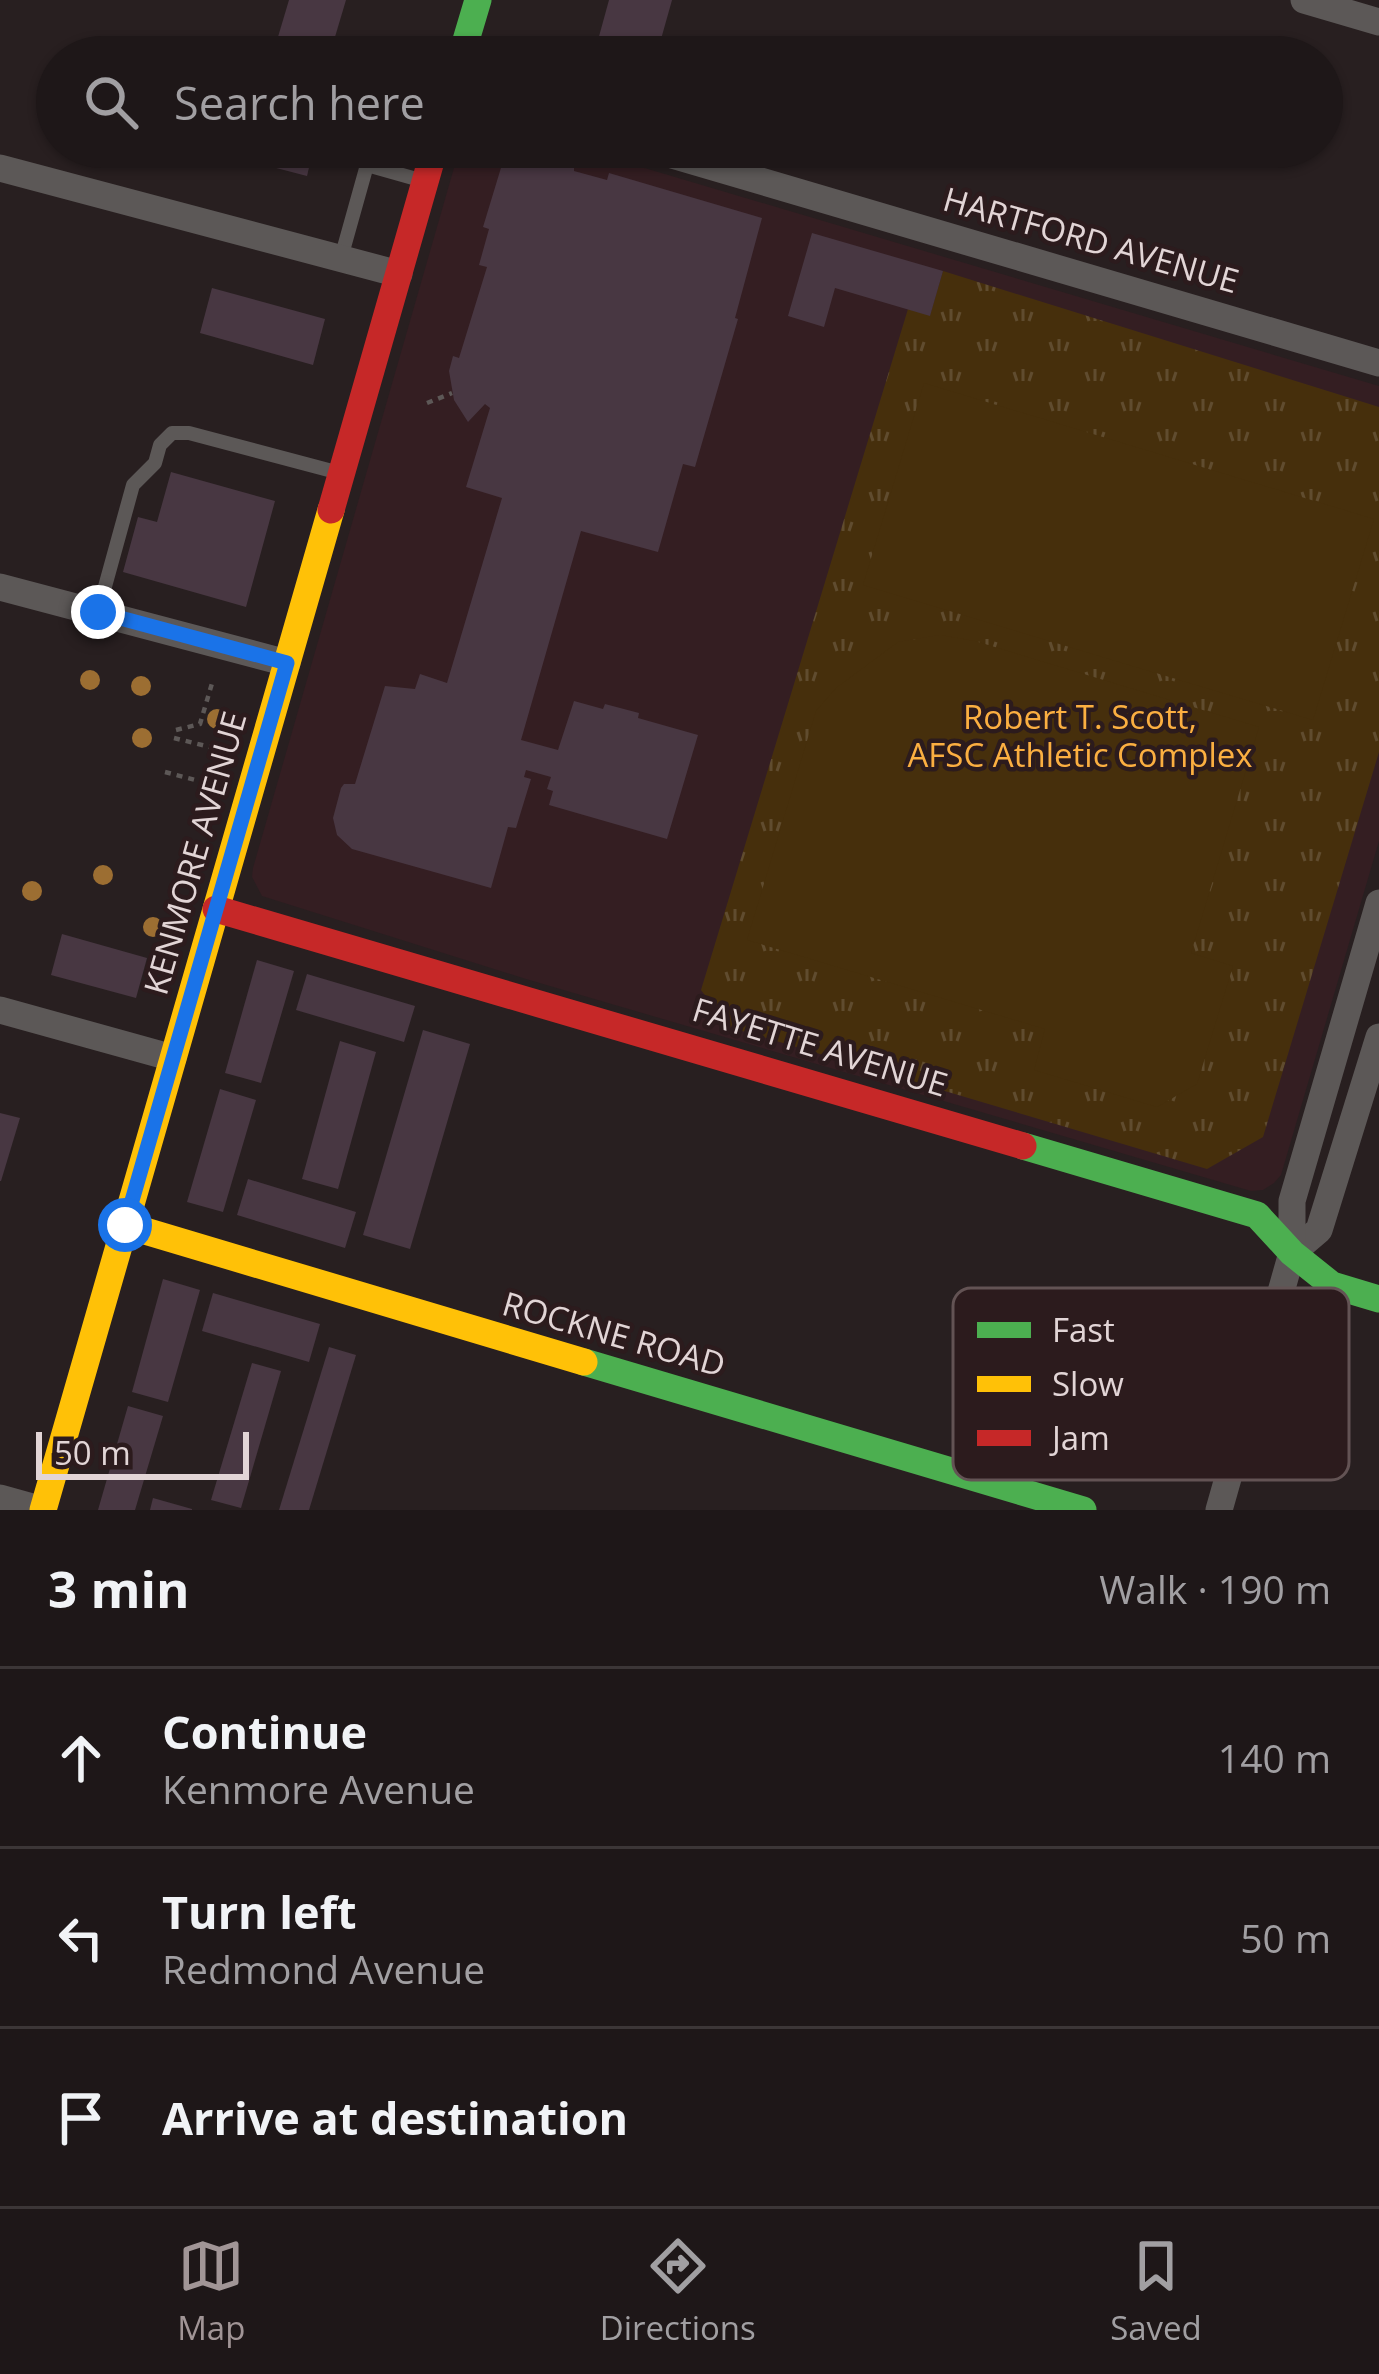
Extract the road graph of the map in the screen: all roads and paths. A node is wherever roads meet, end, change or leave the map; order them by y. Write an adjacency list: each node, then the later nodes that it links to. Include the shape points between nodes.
1 (478, 0): 4 (street)
2 (1304, 0): 3 (street)
3 (1379, 22)
4 (467, 36)
5 (0, 168): 11 (street)
6 (367, 168): 11 (lane)
7 (379, 168): 10 (lane)
8 (429, 168): 10 (street, KENMORE AVENUE)
9 (717, 168): 13 (street, HARTFORD AVENUE)
10 (425, 181): 12 (street, KENMORE AVENUE)
11 (341, 259): 12 (street)
12 (399, 274): 16 (street, KENMORE AVENUE)
13 (1379, 362)
14 (452, 392): 15 (path)
15 (427, 403)
16 (341, 474): 18 (lane, via 172,433 133,485); 19 (street, KENMORE AVENUE)
17 (0, 586): 18 (street)
18 (98, 612): 19 (street)
19 (287, 663): 27 (street, KENMORE AVENUE)
20 (213, 680): 21 (path, via 200,724)
21 (176, 730)
22 (174, 739): 23 (path)
23 (210, 748)
24 (165, 772): 25 (path)
25 (203, 782)
26 (1379, 903): 32 (street, via 1292,1201)
27 (216, 909): 30 (street, KENMORE AVENUE); 32 (street, FAYETTE AVENUE, via 1258,1215)
28 (0, 1010): 30 (street)
29 (1379, 1037): 32 (street, via 1319,1230)
30 (173, 1058): 31 (street, KENMORE AVENUE)
31 (125, 1225): 37 (street, ROCKNE ROAD); 41 (street, KENMORE AVENUE)
32 (1292, 1253): 33 (street); 34 (street, FAYETTE AVENUE)
33 (1282, 1288)
34 (1339, 1288)
35 (1349, 1291): 36 (street, FAYETTE AVENUE)
36 (1379, 1299)
37 (953, 1471)
38 (982, 1480): 42 (street, ROCKNE ROAD)
39 (1228, 1480): 43 (street)
40 (0, 1498): 41 (street)
41 (43, 1510)
42 (1083, 1510)
43 (1219, 1510)

